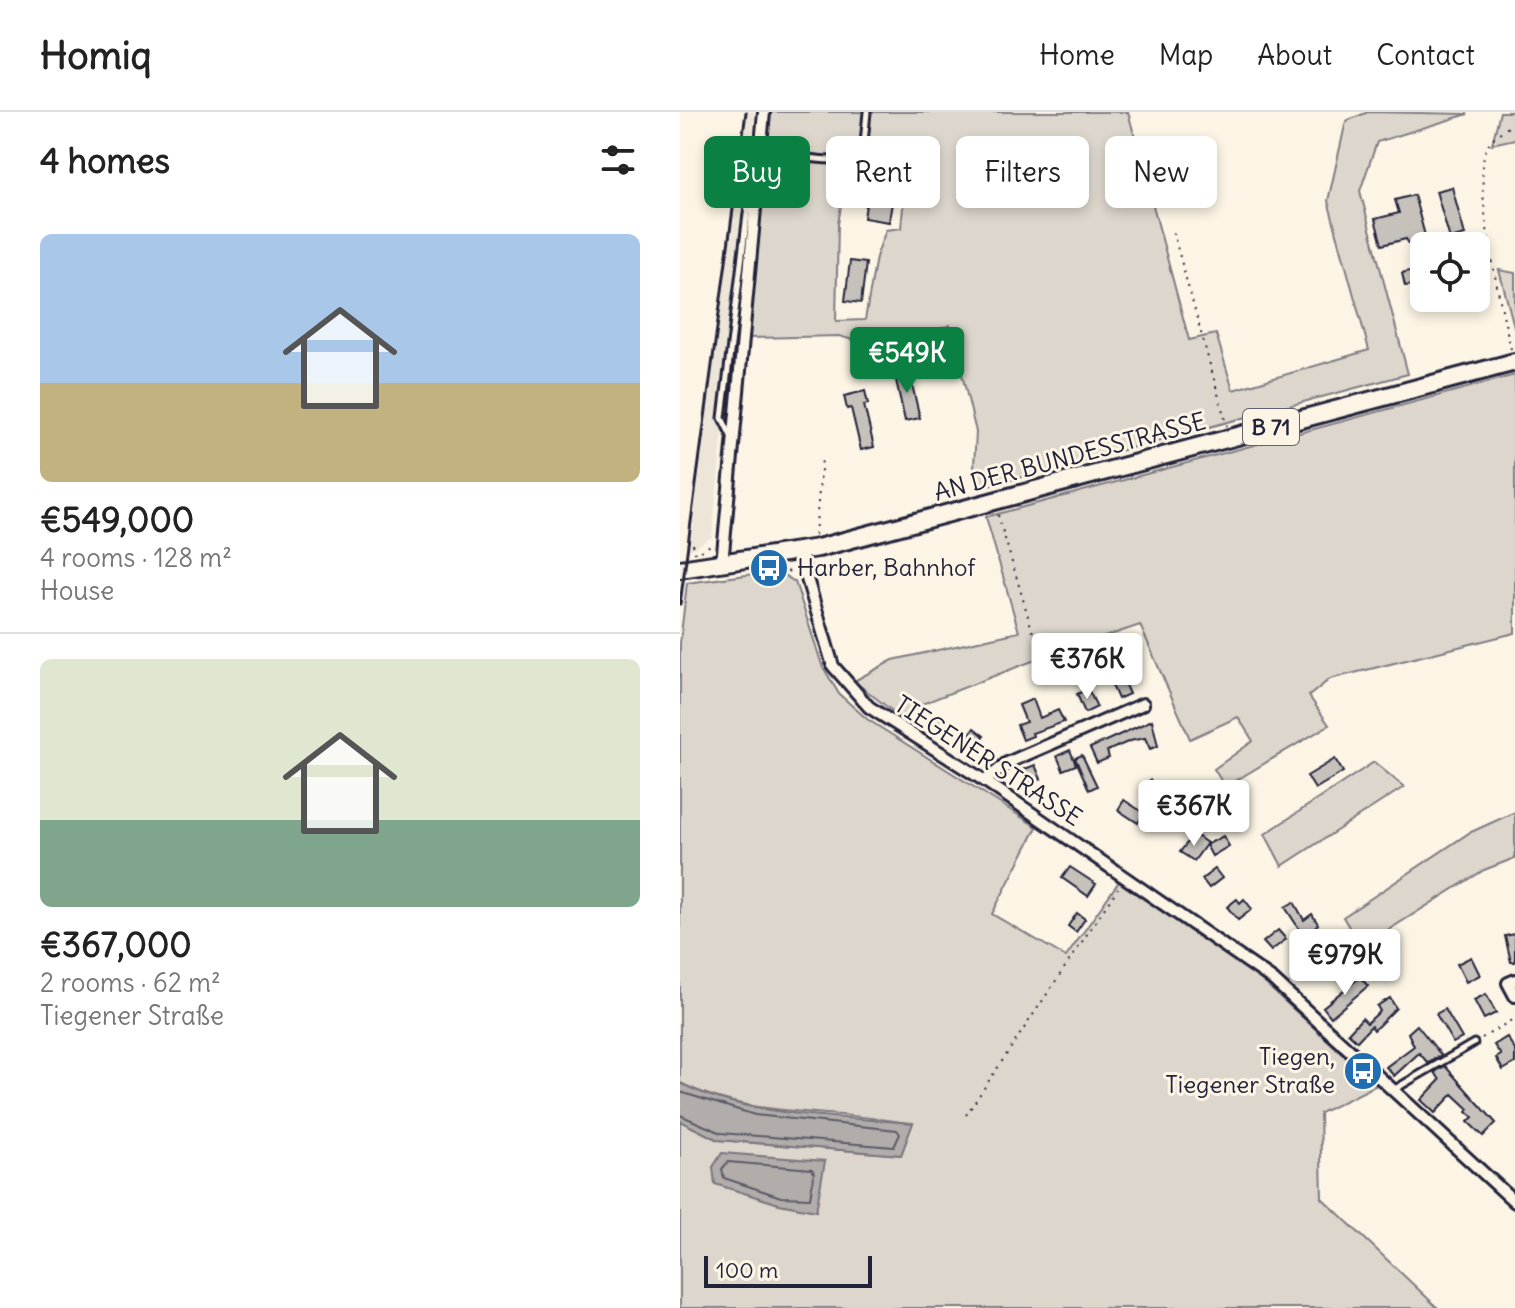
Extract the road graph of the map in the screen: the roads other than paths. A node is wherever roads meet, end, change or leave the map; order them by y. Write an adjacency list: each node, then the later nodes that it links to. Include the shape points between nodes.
1 (764, 112): 3 (street)
2 (867, 112): 4 (lane, via 863,153 851,160)
3 (761, 136)
4 (810, 157)
5 (754, 208): 8 (street)
6 (1513, 355): 7 (main road, AN DER BUNDESSTRASSE / B 71)
7 (799, 552): 8 (main road, AN DER BUNDESSTRASSE / B 71); 11 (street, TIEGENER STRASSE, via 833,666 848,686 869,707)
8 (722, 564): 9 (main road, AN DER BUNDESSTRASSE / B 71)
9 (680, 569)
10 (1143, 704): 11 (street, via 1007,763)
11 (985, 781): 15 (street, TIEGENER STRASSE, via 1272,979)
12 (1511, 981): 13 (street)
13 (1515, 996)
14 (1474, 1043): 15 (lane)
15 (1394, 1090): 16 (street, TIEGENER STRASSE)
16 (1515, 1202)

